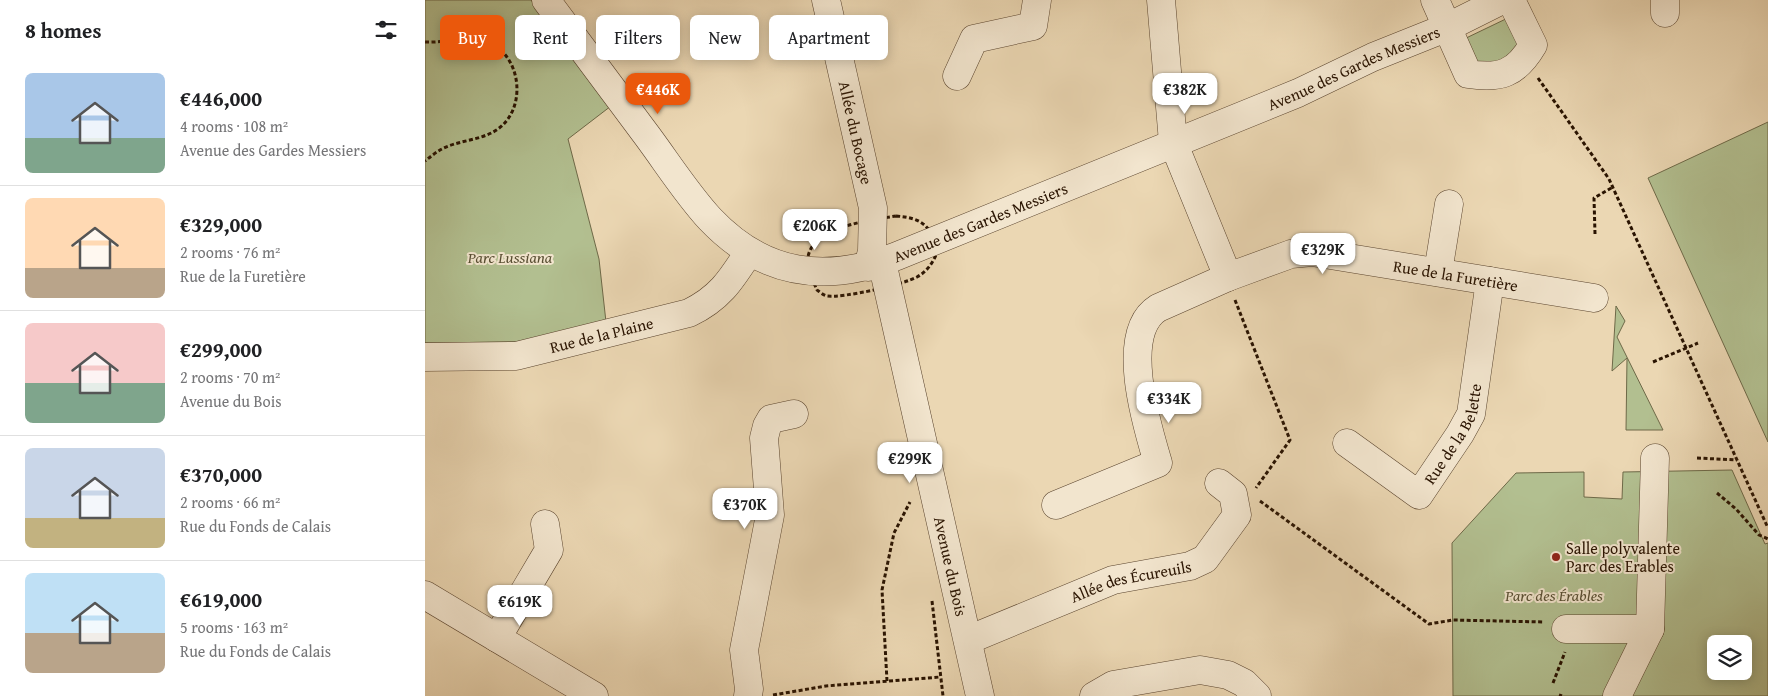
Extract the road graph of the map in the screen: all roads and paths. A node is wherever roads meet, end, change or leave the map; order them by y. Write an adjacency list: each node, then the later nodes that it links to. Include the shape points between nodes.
1 (826, 0): 18 (street, Allée du Bocage, via 873,208 872,251)
2 (1037, 0): 11 (street, via 1033,26 974,39)
3 (1161, 0): 12 (street)
4 (1435, 0): 8 (street)
5 (1502, 0): 8 (street, Avenue des Gardes Messiers)
6 (1511, 0): 10 (street, via 1533,45)
7 (552, 2): 17 (street, Avenue des Gardes Messiers, via 709,218)
8 (1448, 27): 10 (street, via 1468,74 1487,77 1509,72); 12 (street, Avenue des Gardes Messiers, via 1373,57 1298,93)
9 (425, 42): 13 (path, via 480,40 501,50 514,67 517,91 512,115 497,130 441,149)
10 (1524, 60): 14 (path)
11 (957, 76)
12 (1173, 142): 18 (street, Avenue des Gardes Messiers); 20 (street)
13 (425, 161)
14 (1613, 187): 16 (path, via 1594,198); 24 (path)
15 (1449, 204): 19 (street)
16 (1595, 234)
17 (749, 252): 18 (street, Avenue des Gardes Messiers, via 810,272 842,272); 25 (street, Rue de la Plaine, via 721,293 689,313 516,356)
18 (875, 265): 43 (street, Avenue du Bois)
19 (1438, 272): 20 (street, Rue de la Furetière, via 1312,252 1282,256); 21 (street, Rue de la Furetière)
20 (1228, 277): 35 (street, Rue de la Furetière, via 1158,308 1144,321 1138,340 1141,400 1158,463); 40 (path, via 1290,440 1252,495 1429,624 1453,620 1549,622)
21 (1490, 281): 22 (street, Rue de la Furetière); 28 (street, Rue de la Belette, via 1471,414 1419,495)
22 (1594, 298)
23 (1698, 343): 24 (path)
24 (1686, 348): 26 (path); 31 (path)
25 (425, 357)
26 (1653, 362)
27 (794, 414): 48 (street, via 771,419 764,438 770,515 744,650)
28 (1347, 443)
29 (1655, 458): 41 (street)
30 (1697, 458): 31 (path)
31 (1737, 460): 37 (path)
32 (1219, 483): 43 (street, Allée des Écureuils, via 1233,494 1237,515 1205,559 1191,566 1113,580)
33 (1717, 493): 38 (path, via 1759,535)
34 (912, 498): 45 (path, via 894,533 882,590)
35 (1056, 505)
36 (545, 524): 42 (street, via 549,550)
37 (1767, 525)
38 (1768, 539)
39 (425, 595): 42 (street)
40 (1566, 629): 41 (street); 46 (path, via 1565,650)
41 (1650, 629): 53 (street)
42 (497, 638): 47 (street)
43 (968, 640): 50 (street, Avenue du Bois)
44 (940, 677): 45 (path)
45 (887, 681): 49 (path)
46 (1553, 683)
47 (594, 696)
48 (748, 696)
49 (765, 696)
50 (980, 696)
51 (1094, 696): 52 (street, via 1113,685 1200,670 1228,675 1245,683)
52 (1257, 696)
53 (1617, 696)

